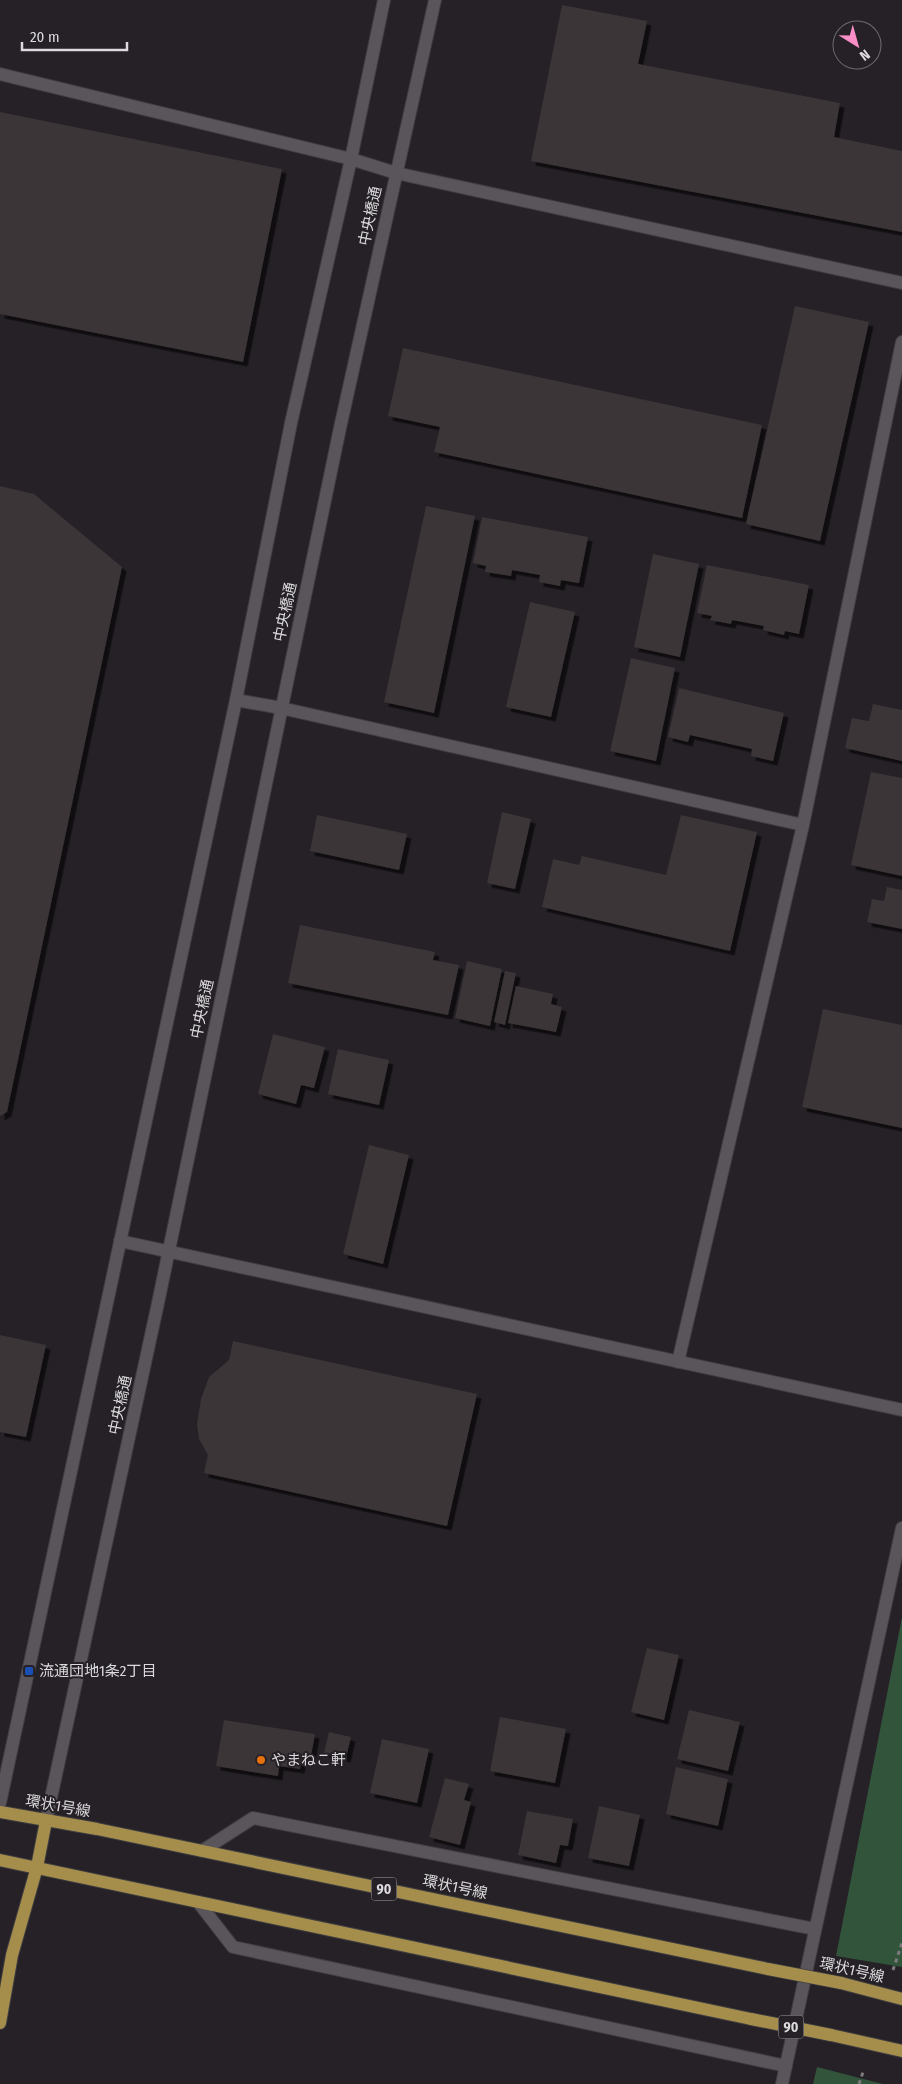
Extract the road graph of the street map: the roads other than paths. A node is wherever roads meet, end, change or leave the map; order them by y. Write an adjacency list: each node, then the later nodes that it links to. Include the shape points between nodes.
1 (384, 0): 4 (street, 中央橋通)
2 (435, 0): 5 (street, 中央橋通)
3 (0, 74): 4 (street)
4 (351, 159): 5 (street); 8 (street, 中央橋通, via 291,423)
5 (396, 173): 6 (street); 9 (street, 中央橋通)
6 (902, 283)
7 (902, 342): 10 (street)
8 (236, 700): 9 (street); 11 (street, 中央橋通)
9 (281, 708): 10 (street); 12 (street, 中央橋通)
10 (803, 825): 13 (street)
11 (120, 1241): 12 (street); 16 (street, 中央橋通)
12 (168, 1252): 13 (street); 18 (street, 中央橋通)
13 (678, 1362): 14 (street)
14 (902, 1410)
15 (902, 1528): 23 (street)
16 (0, 1803)
17 (0, 1812): 18 (main road, 環状1号線 / 90)
18 (46, 1821): 19 (main road, 環状1号線 / 90); 21 (main road, 中央橋通)
19 (202, 1851): 23 (street, via 253,1818); 24 (main road, 環状1号線 / 90, bridge, via 841,1983)
20 (0, 1860): 21 (main road, 90)
21 (37, 1867): 22 (main road, 90); 25 (main road, 中央橋通, via 12,1955)
22 (198, 1902): 26 (main road, 90, bridge); 27 (street, via 233,1947)
23 (815, 1929): 27 (street)
24 (902, 1999)
25 (0, 2023)
26 (899, 2050)
27 (786, 2066): 28 (street)
28 (782, 2084)

